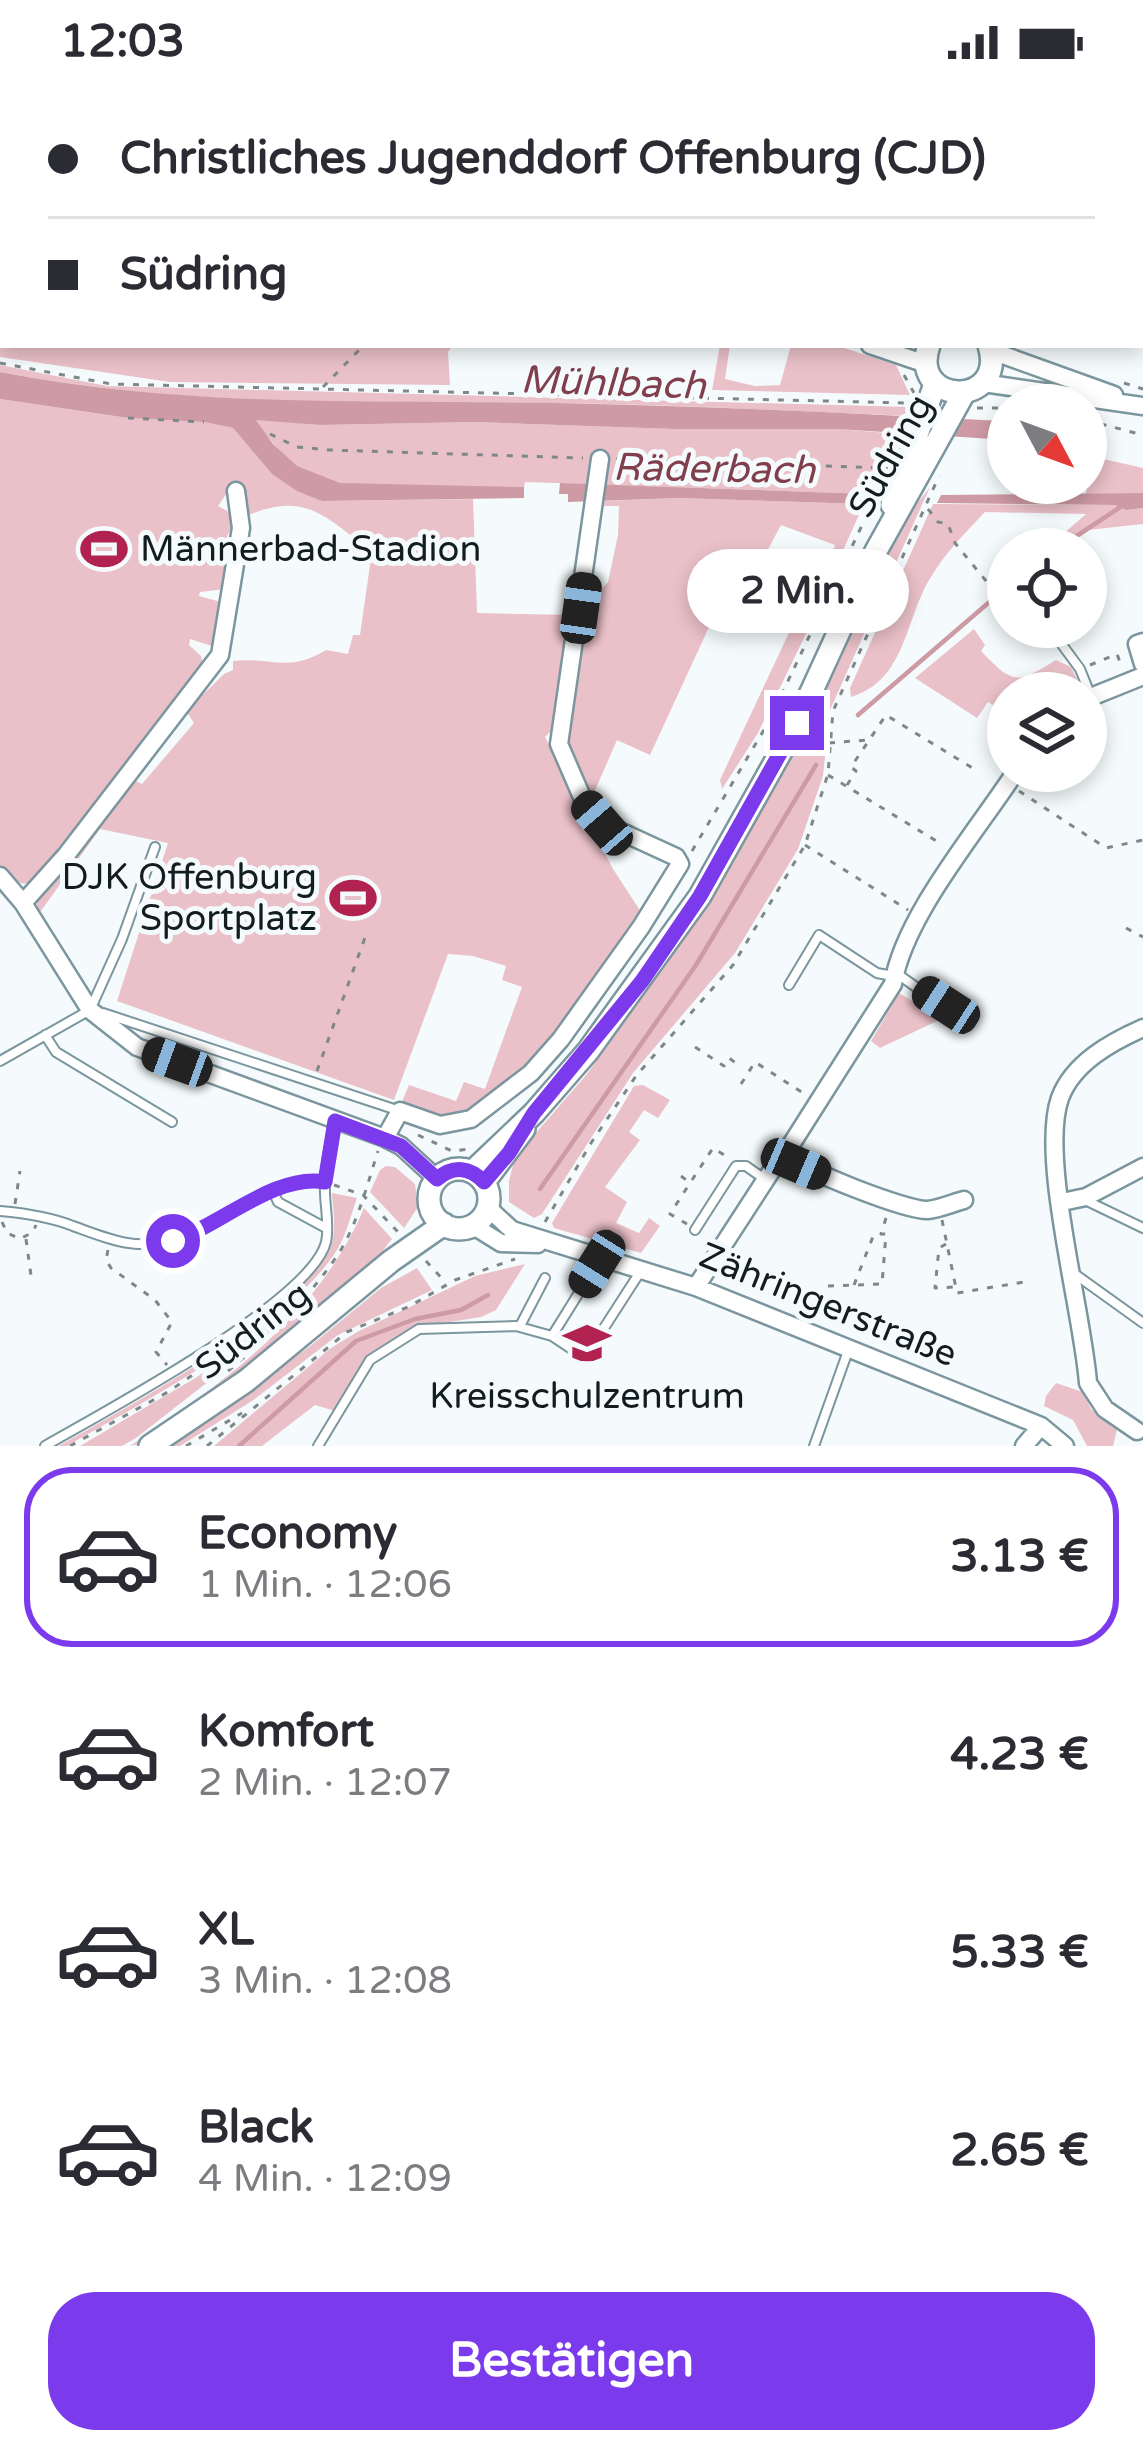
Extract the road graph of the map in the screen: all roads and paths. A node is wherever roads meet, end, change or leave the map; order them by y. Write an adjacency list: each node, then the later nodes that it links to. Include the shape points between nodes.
1 (361, 348): 7 (path)
2 (878, 348): 4 (street)
3 (990, 348): 8 (street, Südring, via 990,374); 10 (street)
4 (900, 356): 6 (street); 6 (path, via 899,366)
5 (0, 363): 7 (path, via 111,383)
6 (928, 381): 7 (path, via 877,400); 8 (street, Südring); 16 (street, Südring)
7 (321, 388)
8 (967, 398): 9 (path); 10 (street); 16 (street, Südring)
9 (987, 403)
10 (1143, 406)
11 (128, 418): 12 (path)
12 (204, 422)
13 (1107, 426): 15 (path)
14 (270, 434): 18 (path, via 330,450)
15 (1143, 435)
16 (928, 440): 68 (street, Südring, via 797,723 700,896 509,1153)
17 (897, 455): 18 (path, via 890,469)
18 (600, 459): 41 (street, via 559,743 602,823)
19 (880, 489): 41 (path, via 768,723)
20 (236, 491): 43 (street, via 241,527 220,655)
21 (933, 491): 22 (path)
22 (926, 506): 23 (path); 31 (path, via 833,711)
23 (987, 582)
24 (1140, 643): 26 (street)
25 (1064, 648): 27 (lane)
26 (1143, 664)
27 (1080, 669): 28 (lane); 29 (path, via 1117,654)
28 (1081, 672)
29 (1134, 679)
30 (869, 740): 31 (path); 32 (path, via 886,715); 34 (path)
31 (829, 743): 33 (path)
32 (980, 772)
33 (828, 774): 34 (path); 38 (path)
34 (848, 785): 40 (path)
35 (1002, 792): 40 (street)
36 (1032, 792): 37 (path, via 1106,848)
37 (1143, 841)
38 (805, 845): 44 (path); 91 (path, via 733,965 636,1076)
39 (155, 847): 50 (lane)
40 (959, 856): 44 (street)
41 (680, 864): 60 (street, via 531,1072 471,1120 440,1125)
42 (3, 882): 43 (street)
43 (23, 903): 50 (street)
44 (919, 917): 48 (street)
45 (1126, 928): 47 (path)
46 (367, 932): 57 (path)
47 (1143, 937)
48 (895, 974): 49 (lane, via 877,973 819,935); 51 (lane); 59 (street)
49 (789, 985)
50 (90, 1010): 53 (lane); 57 (lane); 61 (street, via 137,1047)
51 (951, 1012)
52 (1143, 1028): 79 (street, via 1090,1059 1060,1098)
53 (46, 1035): 55 (lane); 62 (lane, via 56,1052)
54 (695, 1047): 56 (path)
55 (0, 1061)
56 (749, 1071): 58 (path); 59 (path, via 755,1061)
57 (313, 1082): 60 (lane)
58 (741, 1084)
59 (820, 1103): 64 (street)
60 (400, 1111): 63 (street)
61 (335, 1121): 63 (street); 72 (lane)
62 (172, 1122)
63 (385, 1138): 70 (street); 75 (path)
64 (785, 1154): 71 (street); 77 (street)
65 (741, 1165): 71 (lane); 73 (path, via 713,1148); 87 (lane)
66 (1143, 1167): 76 (street)
67 (20, 1171): 81 (path)
68 (478, 1177): 70 (street, via 455,1169); 82 (street)
69 (680, 1177): 73 (path)
70 (437, 1179): 84 (street, via 429,1197)
71 (764, 1179): 110 (street)
72 (325, 1182): 74 (lane, via 301,1180); 75 (path); 85 (lane)
73 (690, 1183): 87 (path, via 670,1214)
74 (273, 1191): 85 (lane, via 278,1202); 94 (lane, via 173,1241)
75 (363, 1196): 88 (path)
76 (1082, 1198): 79 (street); 86 (lane)
77 (892, 1200): 80 (street); 90 (path)
78 (964, 1200): 80 (street)
79 (1062, 1202): 103 (street)
80 (938, 1207): 95 (path)
81 (7, 1212): 83 (lane); 89 (path)
82 (480, 1216): 84 (street, via 458,1228); 91 (street, Zähringerstraße); 96 (street, Zähringerstraße, via 501,1243)
83 (36, 1217): 92 (path); 94 (lane)
84 (438, 1219): 121 (street, Südring, via 247,1381)
85 (326, 1228): 116 (lane, via 314,1265 298,1281)
86 (1143, 1228)
87 (695, 1230)
88 (398, 1232)
89 (8, 1234): 92 (path); 93 (path)
90 (881, 1234): 97 (path); 98 (path)
91 (538, 1235): 96 (street, Zähringerstraße)
92 (26, 1237): 106 (path)
93 (3, 1240)
94 (111, 1242): 116 (path, via 111,1268 172,1322 156,1352)
95 (947, 1243): 111 (path); 111 (path, via 939,1248 935,1288)
96 (557, 1245): 100 (street, Zähringerstraße)
97 (868, 1249): 98 (path); 108 (path)
98 (884, 1250): 108 (path, via 882,1284)
99 (525, 1256): 107 (path)
100 (601, 1258): 102 (street, Zähringerstraße); 114 (lane)
101 (426, 1261): 107 (path)
102 (642, 1269): 110 (street, Zähringerstraße); 114 (lane, via 595,1342 577,1352)
103 (1072, 1272): 112 (lane); 119 (street, via 1088,1383 1105,1409)
104 (545, 1277): 113 (lane)
105 (1024, 1282): 111 (path, via 976,1292)
106 (32, 1283)
107 (448, 1285): 117 (path, via 347,1332)
108 (854, 1285): 109 (path)
109 (828, 1286)
110 (696, 1287): 115 (street, Zähringerstraße)
111 (956, 1287)
112 (1143, 1323)
113 (520, 1326): 114 (lane); 124 (lane, via 419,1329 370,1360)
114 (552, 1336)
115 (849, 1349): 118 (street, Zähringerstraße); 125 (lane)
116 (172, 1372): 120 (lane)
117 (249, 1410): 122 (path); 123 (path)
118 (1041, 1426): 126 (street); 127 (street, Zähringerstraße)
119 (1141, 1430): 128 (street)
120 (45, 1446)
121 (150, 1446)
122 (186, 1446)
123 (207, 1446)
124 (318, 1446)
125 (814, 1446)
126 (1024, 1446)
127 (1065, 1446)
128 (1124, 1446)

